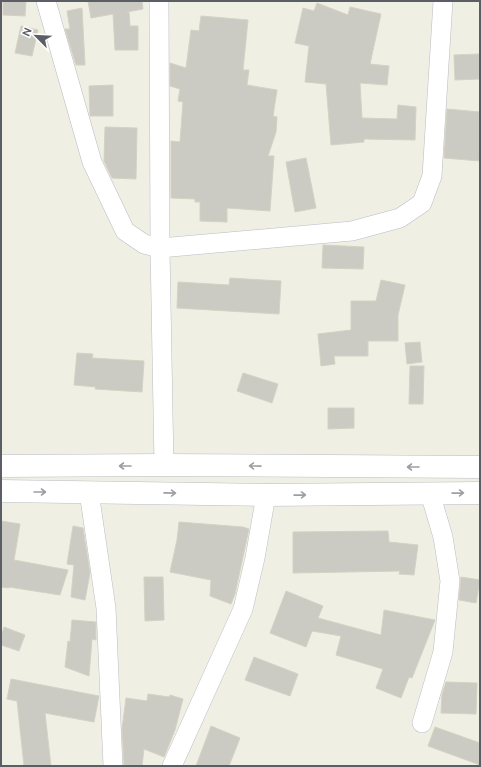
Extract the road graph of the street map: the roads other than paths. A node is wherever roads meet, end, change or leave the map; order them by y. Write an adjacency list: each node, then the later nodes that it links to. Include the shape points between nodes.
1 (46, 1): 4 (street, via 92,162 125,231 144,244)
2 (159, 1): 4 (street)
3 (443, 1): 4 (street, via 432,176 422,203 400,218 352,231)
4 (160, 248): 5 (street)
5 (164, 465): 6 (street, one-way to 6); 7 (street, one-way to 5)
6 (1, 466)
7 (480, 467)
8 (1, 491): 9 (street, one-way to 9)
9 (89, 492): 12 (street, one-way to 12); 14 (street, via 106,608)
10 (430, 493): 11 (street, one-way to 11); 12 (street, one-way to 10); 13 (street, via 443,537 450,581 443,652)
11 (480, 493)
12 (266, 495): 15 (street, via 243,609)
13 (422, 723)
14 (113, 766)
15 (172, 766)

